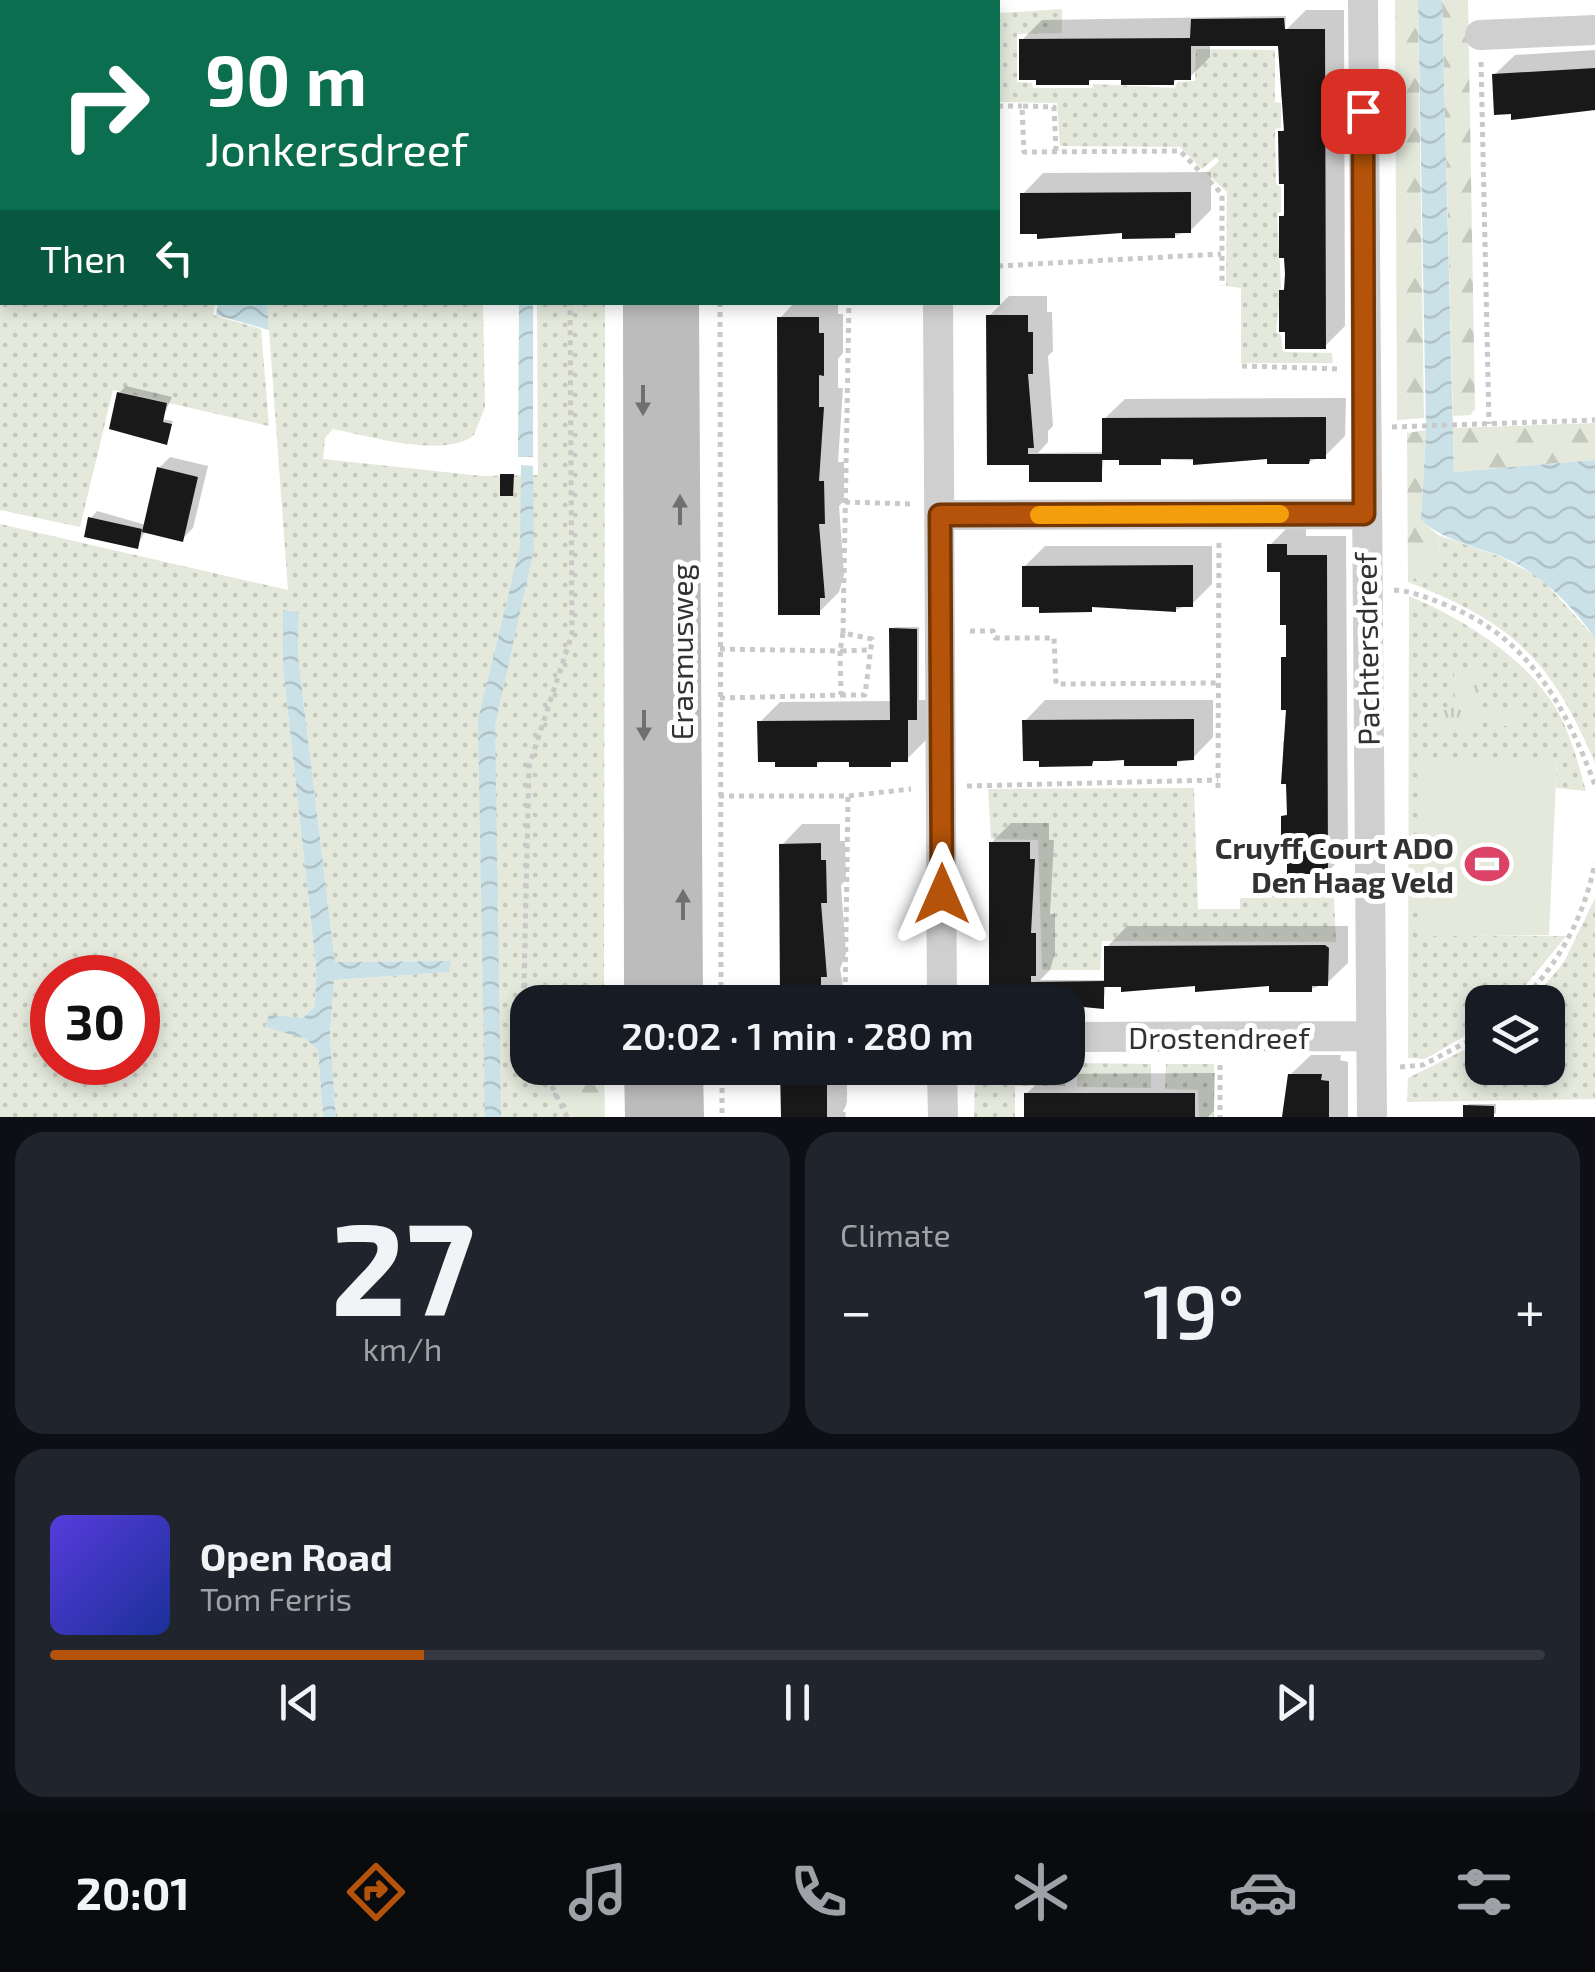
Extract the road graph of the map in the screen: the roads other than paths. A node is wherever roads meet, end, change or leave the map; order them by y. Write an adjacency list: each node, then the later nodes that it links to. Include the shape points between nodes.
1 (1363, 0): 8 (street, Pachtersdreef)
2 (1595, 30): 3 (street)
3 (1480, 35)
4 (642, 305): 9 (main road, Erasmusweg, one-way to 9)
5 (679, 305): 10 (main road, Erasmusweg, one-way to 5)
6 (938, 305): 7 (street)
7 (940, 510): 8 (street); 11 (street)
8 (1364, 514): 12 (street, Pachtersdreef)
9 (644, 985)
10 (683, 985)
11 (942, 985)
12 (1371, 1036): 13 (street, Drostendreef); 20 (street, Pachtersdreef)
13 (1085, 1037)
14 (644, 1085): 17 (main road)
15 (683, 1085): 18 (main road)
16 (942, 1085): 19 (street)
17 (644, 1117)
18 (684, 1117)
19 (943, 1117)
20 (1372, 1117)

